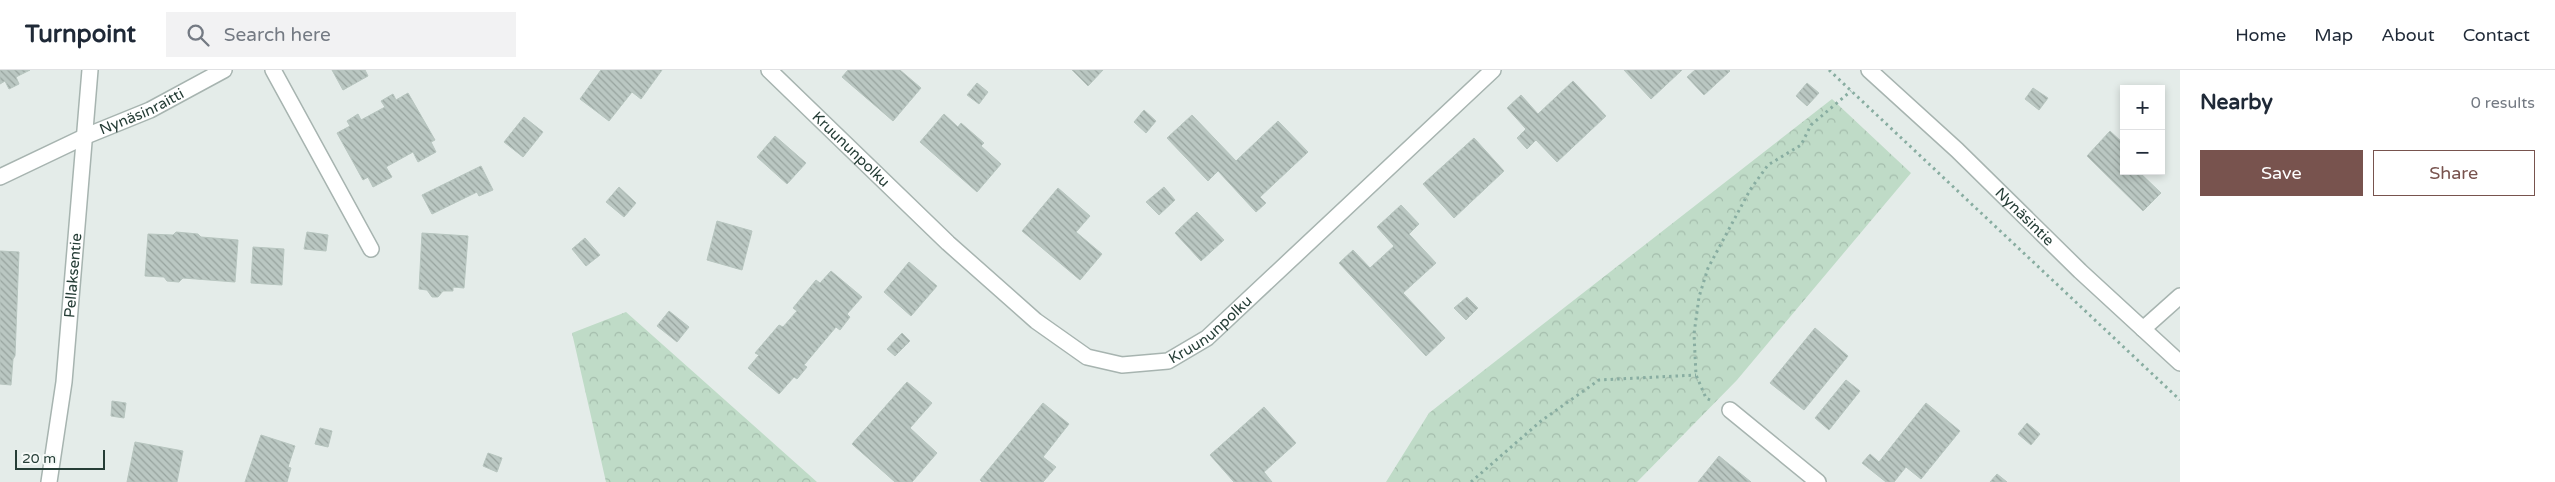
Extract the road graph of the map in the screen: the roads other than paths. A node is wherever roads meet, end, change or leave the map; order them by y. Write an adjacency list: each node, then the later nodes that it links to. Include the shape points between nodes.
1 (90, 70): 7 (street, Pellaksentie)
2 (224, 70): 7 (street, Nynäsinraitti, via 150,110)
3 (273, 70): 9 (street)
4 (769, 70): 5 (street, Kruununpolku, via 948,243 1036,320 1087,357 1122,365 1168,361 1208,338)
5 (1493, 70)
6 (1869, 70): 11 (street, Nynäsintie)
7 (86, 136): 8 (street, Nynäsinraitti); 14 (street, Pellaksentie, via 64,382)
8 (0, 176)
9 (371, 249)
10 (2180, 296): 11 (street)
11 (2143, 329): 12 (street, Nynäsintie)
12 (2180, 363)
13 (1730, 410): 15 (street)
14 (50, 482)
15 (1818, 482)

